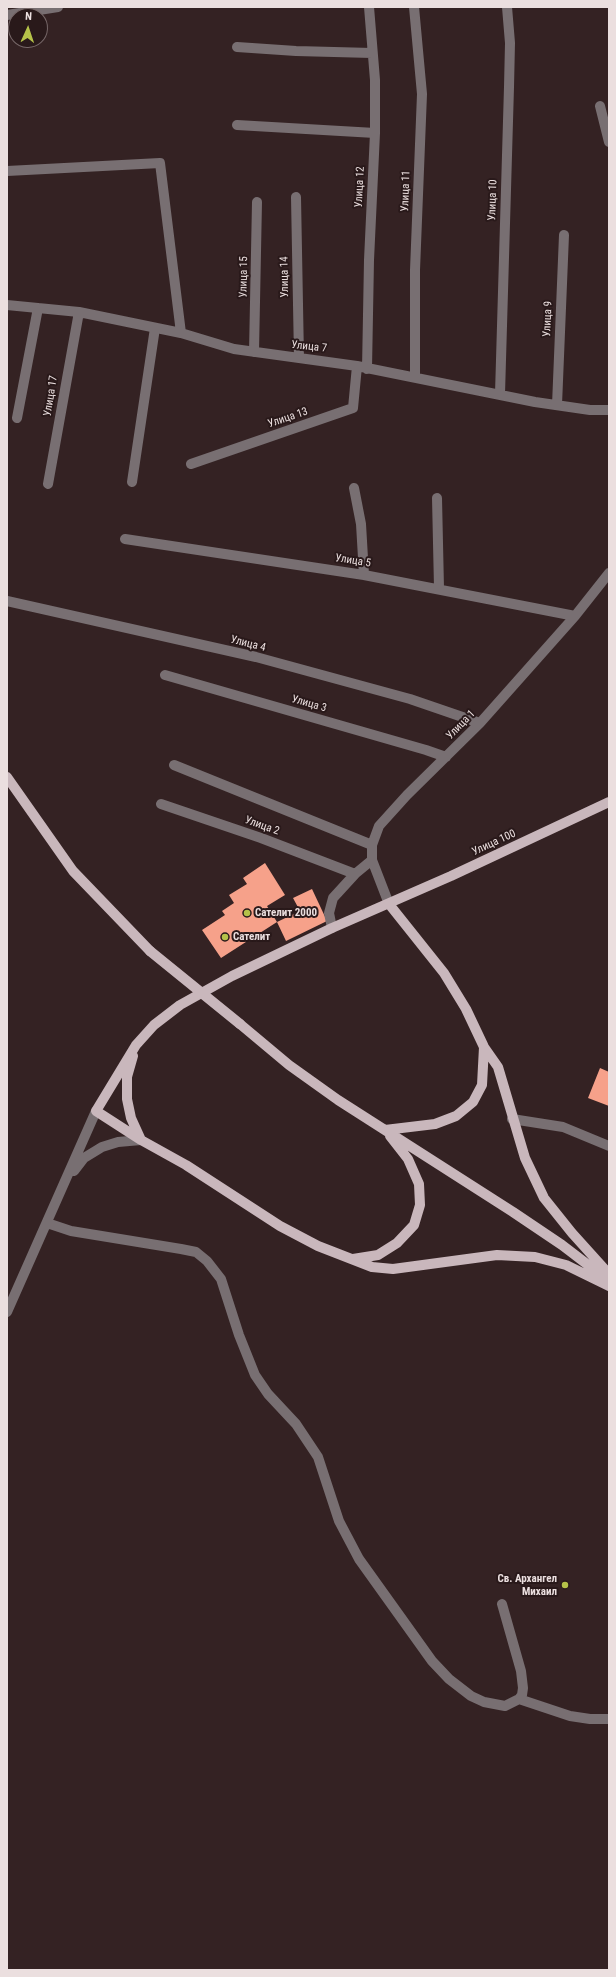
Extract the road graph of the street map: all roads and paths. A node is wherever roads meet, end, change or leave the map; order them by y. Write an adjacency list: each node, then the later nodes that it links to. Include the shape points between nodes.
1 (58, 7): 5 (street)
2 (369, 7): 7 (street, Улица 12)
3 (414, 7): 24 (street, Улица 11, via 422,94 414,270)
4 (507, 7): 25 (street, Улица 10, via 510,43)
5 (7, 15)
6 (237, 46): 7 (street, via 296,52)
7 (372, 53): 10 (street, Улица 12)
8 (600, 106): 11 (street)
9 (237, 125): 10 (street)
10 (375, 133): 23 (street, Улица 12)
11 (609, 142)
12 (7, 171): 20 (street, via 160,163)
13 (296, 196): 22 (street, Улица 14)
14 (257, 202): 21 (street, Улица 15)
15 (564, 235): 26 (street, Улица 9)
16 (7, 305): 17 (street, Улица 7)
17 (38, 308): 18 (street, Улица 7); 28 (street)
18 (79, 312): 19 (street, Улица 7); 31 (street, Улица 17)
19 (155, 328): 20 (street, Улица 7); 30 (street)
20 (181, 333): 21 (street, Улица 7, via 234,349)
21 (254, 352): 22 (street, Улица 7)
22 (299, 358): 23 (street, Улица 7)
23 (362, 368): 24 (street, Улица 7); 29 (street, Улица 13, via 353,408)
24 (414, 377): 25 (street, Улица 7)
25 (500, 394): 26 (street, Улица 7)
26 (557, 405): 27 (street, Улица 7)
27 (609, 410)
28 (17, 418)
29 (191, 464)
30 (132, 482)
31 (48, 484)
32 (354, 488): 36 (street, via 361,524)
33 (437, 498): 37 (street)
34 (125, 539): 36 (street, Улица 5)
35 (609, 573): 39 (street, Улица 1)
36 (364, 575): 37 (street, Улица 5)
37 (440, 588): 39 (street, Улица 5)
38 (7, 601): 41 (street, Улица 4, via 256,657 410,699)
39 (576, 616): 41 (street, Улица 1)
40 (165, 675): 42 (street, Улица 3)
41 (480, 723): 42 (street, Улица 1)
42 (446, 757): 47 (street, Улица 1, via 379,826)
43 (174, 765): 47 (street)
44 (7, 777): 56 (main road, bridge, via 73,871 150,951 289,1064)
45 (609, 802): 50 (main road, Улица 100)
46 (161, 804): 49 (street, Улица 2, via 261,838)
47 (372, 845): 48 (street, Улица 1)
48 (372, 860): 49 (street); 50 (street, Улица 1)
49 (354, 874): 51 (street, via 333,898 329,913)
50 (389, 904): 51 (main road, Улица 100); 53 (main road, via 444,973 466,1009)
51 (332, 928): 52 (main road, Улица 100, via 232,976 180,1005 154,1025)
52 (136, 1045): 54 (main road, Улица 100); 57 (main road, via 127,1076 128,1099 131,1118)
53 (484, 1047): 55 (main road, via 498,1067); 56 (main road, via 482,1085 473,1102 456,1116 435,1124)
54 (96, 1111): 57 (main road); 59 (street)
55 (512, 1119): 58 (street, via 563,1127); 62 (main road, via 525,1158 544,1198)
56 (385, 1130): 61 (main road, via 408,1159 419,1184 420,1205 414,1225 397,1243 378,1255); 63 (main road, via 562,1245)
57 (141, 1140): 59 (street, via 118,1142 102,1147 84,1158); 61 (main road, via 186,1165 280,1226 318,1246)
58 (609, 1146)
59 (66, 1180): 60 (street)
60 (47, 1223): 65 (street); 67 (street, via 71,1231 196,1252 208,1261 221,1279 225,1297 255,1375 268,1394 296,1424 318,1457 339,1521 359,1559 432,1661 449,1679 471,1696 496,1705 504,1706)
61 (351, 1259): 64 (main road, via 372,1267 393,1269 497,1255 535,1256 566,1264)
62 (609, 1274)
63 (609, 1281)
64 (609, 1286)
65 (7, 1312)
66 (502, 1604): 67 (street, via 521,1671 523,1688)
67 (518, 1699): 68 (street, via 570,1716)
68 (609, 1719)

